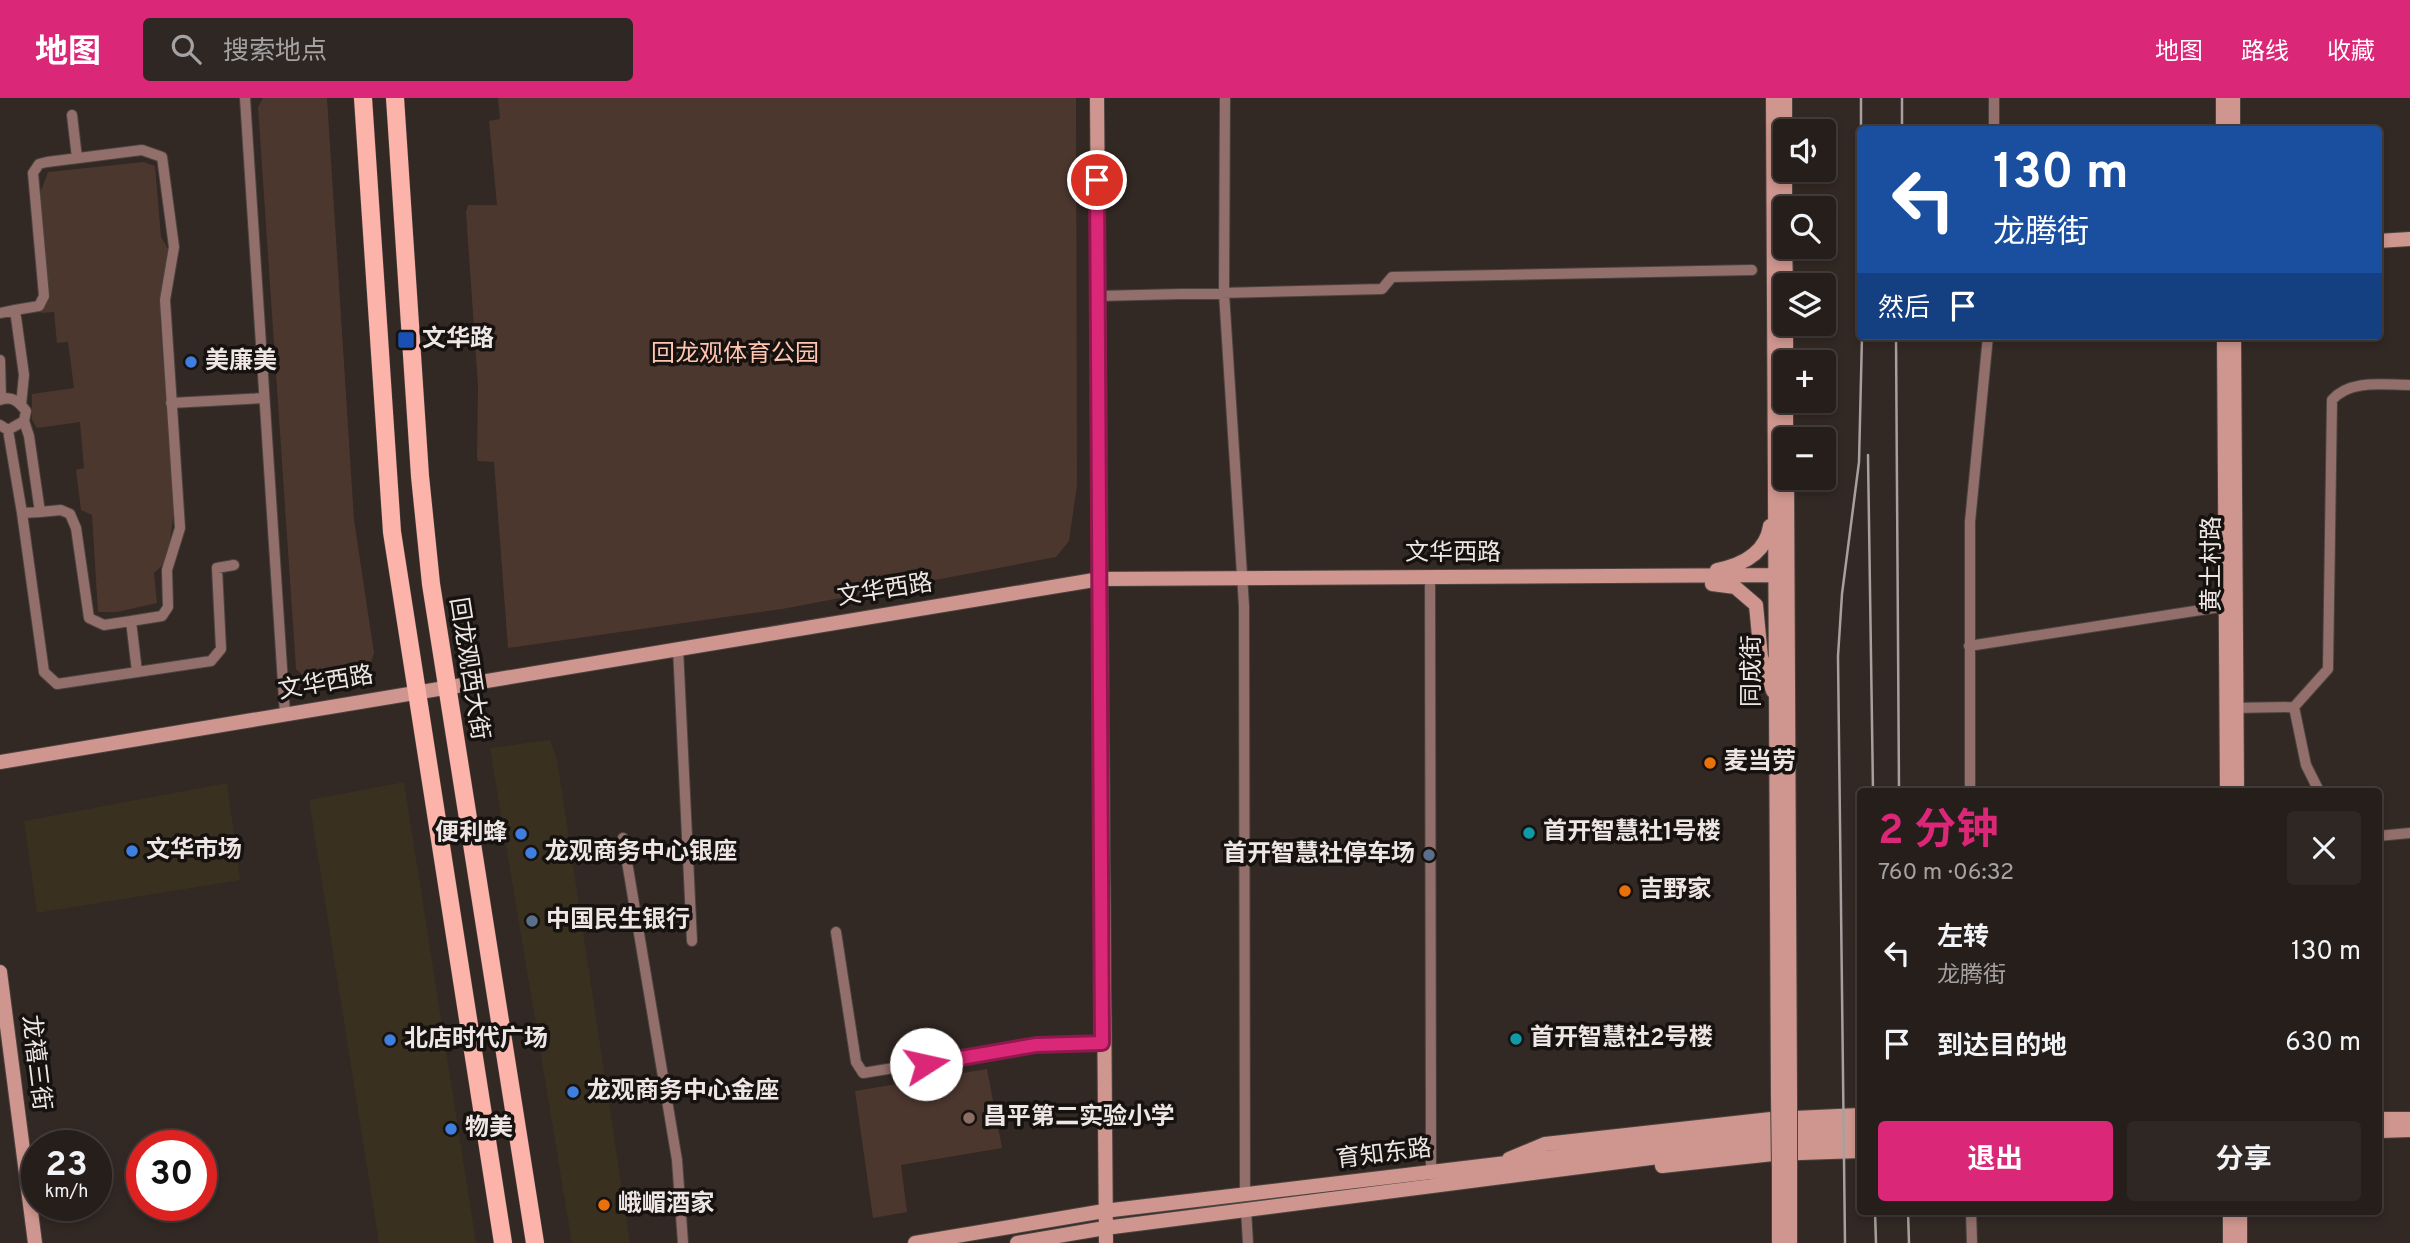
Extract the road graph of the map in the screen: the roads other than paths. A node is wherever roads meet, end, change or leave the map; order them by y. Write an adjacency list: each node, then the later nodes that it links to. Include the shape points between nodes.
1 (245, 98): 28 (street)
2 (363, 98): 53 (main road, via 390,505)
3 (395, 98): 52 (main road, 回龙观西大街, via 420,476)
4 (1097, 98): 20 (main road)
5 (1225, 98): 19 (street)
6 (1994, 98): 12 (street)
7 (2223, 98): 13 (main road)
8 (2233, 98): 14 (main road)
9 (1776, 99): 11 (main road, 同成街); 34 (main road, 同成街)
10 (72, 115): 15 (street)
11 (1780, 119)
12 (1994, 126)
13 (2223, 126)
14 (2233, 126)
15 (77, 158): 21 (street, via 39,164 33,173 44,296 39,306); 30 (street, via 142,150 162,157 174,247 165,300)
16 (2410, 239): 17 (main road)
17 (2382, 241)
18 (1752, 270): 19 (street, via 1392,277 1382,289)
19 (1224, 293): 20 (street); 45 (street)
20 (1098, 296): 46 (main road)
21 (15, 310): 22 (street); 31 (street, via 24,376)
22 (0, 313)
23 (1988, 340): 49 (street, via 1970,522)
24 (2224, 340): 47 (main road, 黄土村路)
25 (2234, 340): 47 (main road, 黄土村路)
26 (0, 360): 29 (street)
27 (2410, 385): 54 (street, via 2355,386 2341,390 2332,400 2328,670)
28 (264, 398): 30 (street); 57 (street)
29 (0, 399): 31 (street, via 8,397)
30 (171, 403): 48 (street, via 180,528 167,570 168,607 162,616)
31 (21, 405): 32 (street, via 26,411)
32 (23, 421): 33 (street); 38 (street)
33 (4, 427): 39 (street)
34 (1775, 427)
35 (1773, 444): 43 (main road, via 1770,528 1765,543 1733,566)
36 (1778, 490): 41 (main road, 同成街)
37 (1786, 490): 41 (main road, 同成街)
38 (40, 512): 39 (street); 48 (street, via 70,514 89,618 104,625)
39 (22, 513): 51 (street, via 44,672 57,684)
40 (234, 565): 51 (street, via 217,568 221,649 211,661)
41 (1781, 575): 43 (main road, 文华西路); 56 (main road, 同成街); 70 (main road, 同成街)
42 (1651, 576): 43 (main road, 文华西路); 44 (main road, 文华西路); 56 (main road, via 1729,585 1751,598 1758,609 1761,657)
43 (1684, 576)
44 (1430, 577): 45 (main road, 文华西路); 80 (street)
45 (1243, 578): 46 (main road, 文华西路); 82 (street)
46 (1100, 579): 50 (main road, 文华西路); 69 (main road)
47 (2231, 605): 49 (street); 55 (main road, 黄土村路)
48 (131, 621): 51 (street)
49 (1969, 646): 59 (street)
50 (678, 648): 52 (main road, 文华西路); 67 (street)
51 (137, 672)
52 (446, 687): 53 (main road, 文华西路); 91 (main road, 回龙观西大街)
53 (416, 692): 57 (main road, 文华西路); 90 (main road)
54 (2294, 707): 55 (street); 62 (street, via 2306,765)
55 (2232, 708): 60 (main road, 黄土村路); 61 (main road, 黄土村路)
56 (1776, 712): 70 (main road, 同成街)
57 (285, 714): 58 (main road, 文华西路)
58 (0, 761)
59 (1970, 788)
60 (2227, 788)
61 (2237, 788)
62 (2318, 788)
63 (2410, 833): 64 (street)
64 (2382, 836)
65 (624, 838): 92 (street, via 677,1160)
66 (836, 932): 69 (street, via 856,1062 863,1073 1036,1045)
67 (692, 941)
68 (0, 972): 89 (main road, 龙禧三街)
69 (1102, 1043): 84 (main road)
70 (1784, 1096): 79 (main road, 同成街, bridge)
71 (1857, 1115): 81 (main road, via 1771,1119 1545,1144)
72 (2382, 1119): 73 (main road)
73 (2410, 1119)
74 (1857, 1129): 81 (main road, 育知东路, via 1749,1134)
75 (2410, 1130): 76 (main road)
76 (2382, 1131)
77 (1857, 1140): 81 (main road, 育知东路)
78 (1857, 1151): 81 (main road, via 1752,1156 1548,1180)
79 (1784, 1171): 96 (main road, 同成街); 97 (main road, 同成街)
80 (1432, 1172): 81 (main road, 育知东路); 82 (main road, 育知东路)
81 (1492, 1172): 83 (main road, 育知东路)
82 (1245, 1194): 84 (main road, 育知东路)
83 (1246, 1210): 88 (main road, 育知东路); 95 (street)
84 (1104, 1211): 88 (main road); 93 (main road, 育知东路)
85 (1971, 1215): 98 (street)
86 (2230, 1215): 99 (main road)
87 (2239, 1215): 100 (main road)
88 (1105, 1236): 94 (main road, 育知东路)
89 (35, 1243)
90 (503, 1243)
91 (535, 1243)
92 (683, 1243)
93 (915, 1243)
94 (1017, 1243)
95 (1248, 1243)
96 (1779, 1243)
97 (1790, 1243)
98 (1972, 1243)
99 (2230, 1243)
100 (2240, 1243)

